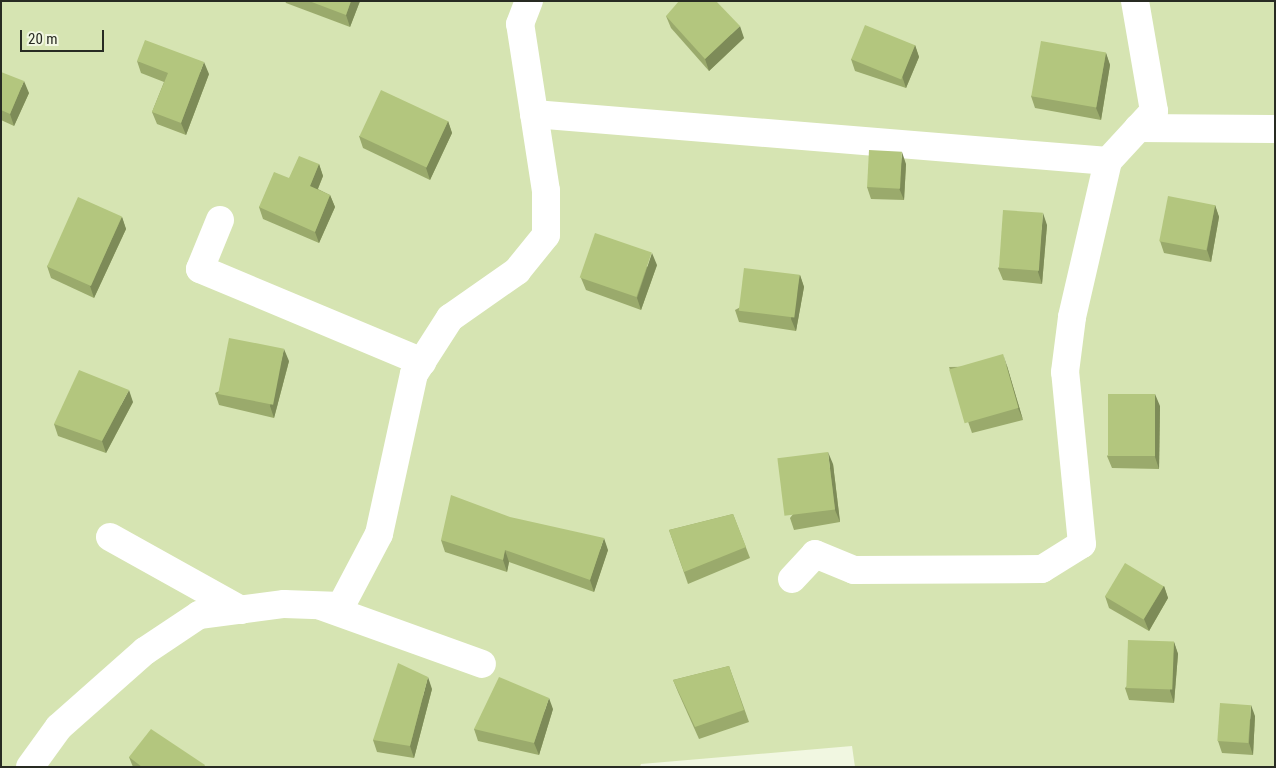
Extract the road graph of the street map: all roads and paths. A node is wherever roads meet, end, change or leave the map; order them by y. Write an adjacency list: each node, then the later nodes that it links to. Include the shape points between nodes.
1 (529, 1): 3 (street, via 520,24)
2 (1135, 1): 4 (street, via 1154,111)
3 (534, 114): 6 (street); 8 (street, via 546,191 546,235 517,271 450,318)
4 (1138, 128): 5 (street); 6 (street)
5 (1275, 129)
6 (1108, 161): 10 (street, via 1072,317 1065,372 1082,544 1042,569 854,570 814,554)
7 (220, 220): 8 (street, via 200,269)
8 (422, 362): 11 (street, via 414,374 379,534 341,606)
9 (110, 537): 12 (street)
10 (792, 579)
11 (320, 605): 12 (street, via 284,604); 13 (street)
12 (241, 610): 14 (street, via 199,615 145,651 59,727)
13 (482, 664)
14 (30, 767)

